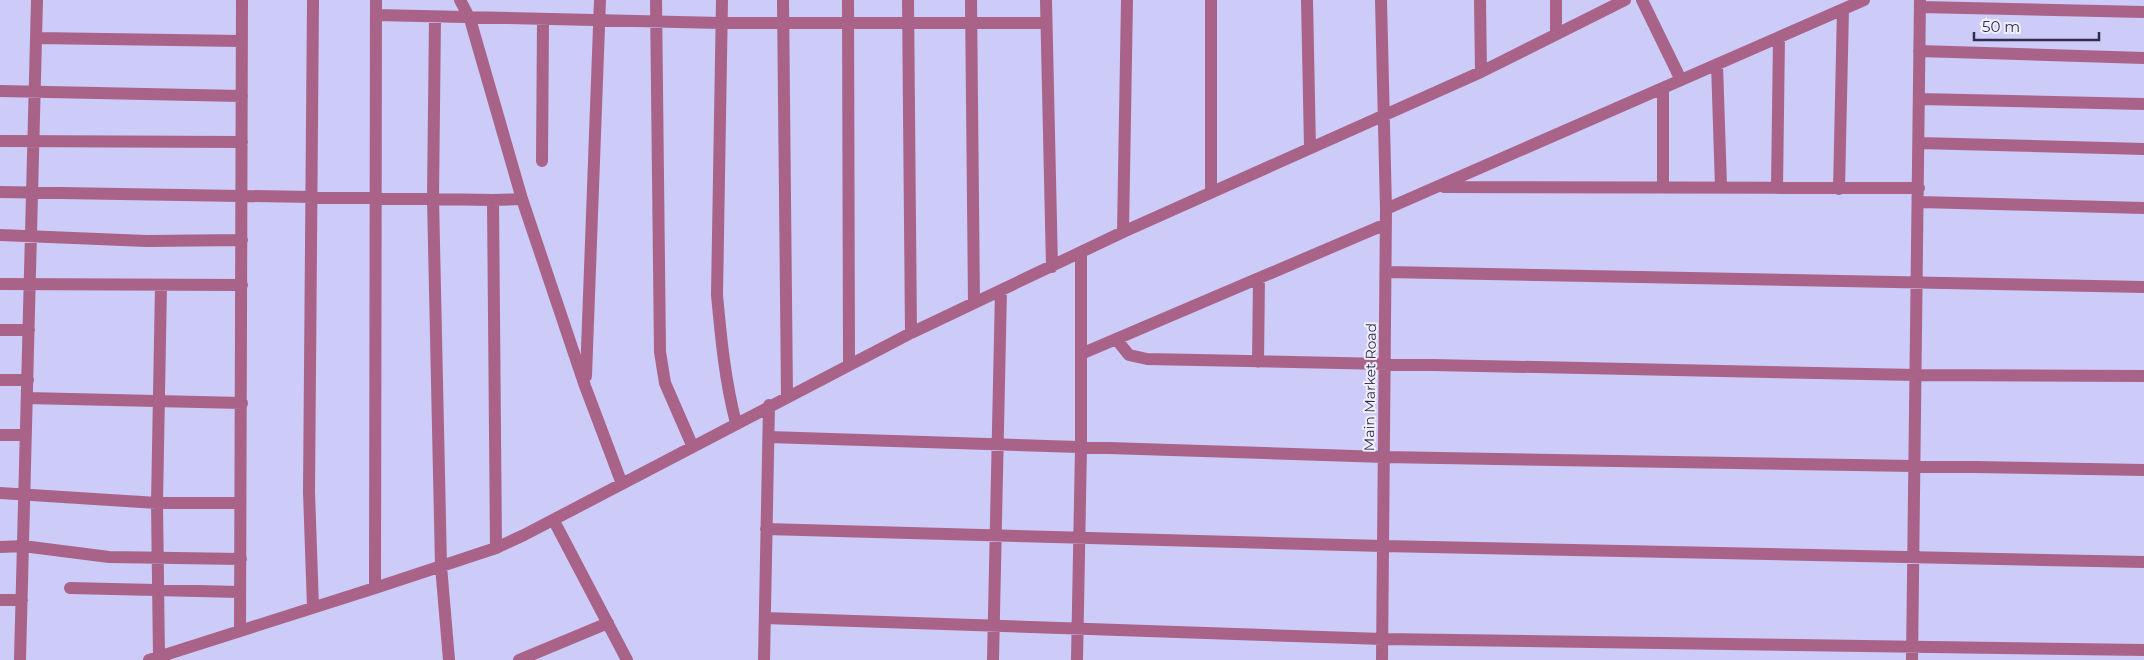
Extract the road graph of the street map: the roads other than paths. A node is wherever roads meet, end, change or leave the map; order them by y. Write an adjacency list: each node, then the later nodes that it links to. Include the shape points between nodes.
1 (37, 0): 40 (street)
2 (242, 0): 41 (street)
3 (312, 0): 71 (street)
4 (376, 0): 26 (street)
5 (460, 0): 28 (street)
6 (600, 0): 30 (street)
7 (656, 0): 31 (street)
8 (722, 0): 34 (street)
9 (783, 0): 35 (street)
10 (848, 0): 32 (street)
11 (908, 0): 33 (street)
12 (971, 0): 36 (street)
13 (1046, 0): 37 (street)
14 (1127, 0): 80 (street)
15 (1211, 0): 68 (street)
16 (1307, 0): 58 (street)
17 (1381, 0): 53 (street, Main Market Road)
18 (1480, 0): 45 (street)
19 (1556, 0): 38 (street)
20 (1625, 0): 38 (street)
21 (1642, 0): 46 (street)
22 (1864, 0): 24 (street)
23 (1920, 4): 25 (street); 42 (street)
24 (1843, 9): 39 (street); 66 (street)
25 (2144, 12)
26 (376, 15): 27 (street); 72 (street)
27 (436, 18): 28 (street); 73 (street)
28 (470, 18): 29 (street); 74 (street)
29 (543, 20): 30 (street); 60 (street)
30 (600, 21): 31 (street); 108 (street)
31 (655, 22): 34 (street); 119 (street, via 660,352 665,383)
32 (848, 22): 33 (street); 35 (street); 102 (street)
33 (908, 22): 36 (street); 98 (street)
34 (721, 23): 35 (street); 114 (street, via 718,295 728,394)
35 (783, 23): 109 (street)
36 (970, 23): 37 (street); 95 (street)
37 (1046, 23): 85 (street)
38 (1556, 34): 45 (street)
39 (1779, 37): 44 (street); 64 (street)
40 (36, 38): 41 (street); 49 (street)
41 (242, 41): 50 (street)
42 (1920, 51): 43 (street); 51 (street)
43 (2144, 58)
44 (1717, 64): 46 (street); 63 (street)
45 (1481, 72): 53 (street)
46 (1681, 80): 47 (street)
47 (1663, 88): 61 (street); 62 (street)
48 (0, 91): 49 (street)
49 (35, 92): 50 (street); 55 (street)
50 (242, 96): 56 (street)
51 (1920, 99): 52 (street); 57 (street)
52 (2144, 104)
53 (1384, 115): 58 (street); 78 (street, Main Market Road)
54 (0, 142): 55 (street)
55 (34, 142): 56 (street); 69 (street)
56 (242, 142): 70 (street)
57 (1919, 143): 59 (street); 65 (street)
58 (1310, 148): 68 (street)
59 (2144, 149)
60 (542, 161)
61 (1439, 186): 62 (street); 78 (street)
62 (1663, 187): 63 (street)
63 (1721, 187): 64 (street)
64 (1778, 188): 66 (street)
65 (1919, 188): 66 (street); 76 (street)
66 (1838, 189)
67 (0, 192): 69 (street)
68 (1211, 192): 80 (street)
69 (33, 193): 70 (street); 82 (street)
70 (242, 195): 71 (street); 83 (street)
71 (311, 196): 72 (street); 148 (street, via 309,492)
72 (376, 197): 73 (street); 143 (street)
73 (433, 198): 75 (street); 141 (street)
74 (522, 199): 75 (street); 108 (street)
75 (493, 200): 136 (street)
76 (1919, 202): 77 (street); 88 (street)
77 (2144, 208)
78 (1386, 209): 79 (street, Main Market Road)
79 (1386, 224): 86 (street, Main Market Road); 87 (street)
80 (1124, 232): 84 (street)
81 (0, 235): 82 (street)
82 (32, 236): 83 (street, via 147,241); 90 (street)
83 (242, 240): 92 (street)
84 (1081, 252): 85 (street); 100 (street)
85 (1052, 267): 94 (street)
86 (1386, 272): 88 (street); 103 (street, Main Market Road)
87 (1259, 278): 99 (street); 101 (street)
88 (1916, 283): 93 (street); 104 (street)
89 (0, 284): 90 (street)
90 (30, 285): 91 (street); 97 (street)
91 (161, 285): 92 (street); 111 (street)
92 (242, 285): 112 (street)
93 (2144, 287)
94 (1001, 290): 95 (street); 118 (street)
95 (974, 303): 98 (street)
96 (0, 330): 97 (street)
97 (29, 330): 107 (street)
98 (911, 333): 102 (street)
99 (1116, 339): 100 (street); 101 (street, via 1123,351 1135,358)
100 (1081, 354): 120 (street)
101 (1258, 362): 103 (street)
102 (849, 364): 109 (street)
103 (1385, 365): 104 (street); 121 (street, Main Market Road)
104 (1916, 375): 105 (street); 122 (street)
105 (2144, 376)
106 (0, 380): 107 (street)
107 (28, 380): 110 (street)
108 (585, 386): 124 (street)
109 (787, 396): 113 (street)
110 (27, 398): 111 (street); 116 (street)
111 (159, 400): 112 (street); 127 (street)
112 (242, 403): 128 (street)
113 (769, 405): 114 (street); 117 (street)
114 (736, 423): 119 (street)
115 (0, 435): 116 (street)
116 (26, 435): 126 (street)
117 (769, 437): 118 (street); 130 (street)
118 (998, 445): 120 (street); 131 (street)
119 (692, 446): 124 (street)
120 (1081, 448): 121 (street); 132 (street)
121 (1384, 457): 122 (street); 134 (street, Main Market Road)
122 (1916, 466): 123 (street); 137 (street)
123 (2144, 470)
124 (622, 484): 129 (street)
125 (0, 493): 126 (street)
126 (25, 494): 127 (street); 133 (street)
127 (157, 503): 128 (street); 138 (street)
128 (240, 503): 139 (street)
129 (554, 521): 136 (street); 150 (street)
130 (766, 529): 131 (street); 149 (street)
131 (996, 535): 132 (street); 151 (street)
132 (1079, 537): 134 (street); 152 (street)
133 (23, 546): 135 (street); 138 (street, via 84,555); 147 (street)
134 (1383, 546): 137 (street); 154 (street, Main Market Road)
135 (0, 547)
136 (496, 548): 141 (street)
137 (1914, 556): 140 (street); 156 (street)
138 (157, 558): 139 (street); 144 (street)
139 (241, 559): 145 (street)
140 (2144, 562)
141 (441, 566): 143 (street); 159 (street)
142 (70, 588): 144 (street)
143 (375, 588): 148 (street)
144 (157, 590): 145 (street); 157 (street)
145 (240, 592): 153 (street)
146 (0, 600): 147 (street)
147 (22, 600): 158 (street)
148 (313, 607): 153 (street)
149 (765, 618): 151 (street); 162 (street)
150 (608, 623): 160 (street); 161 (street)
151 (994, 626): 152 (street); 163 (street)
152 (1077, 628): 154 (street); 164 (street)
153 (240, 631): 157 (street)
154 (1382, 639): 156 (street); 165 (street, Main Market Road)
155 (2144, 650): 156 (street)
156 (1912, 654)
157 (154, 658)
158 (20, 660)
159 (449, 660)
160 (519, 660)
161 (627, 660)
162 (764, 660)
163 (994, 660)
164 (1077, 660)
165 (1382, 660)

